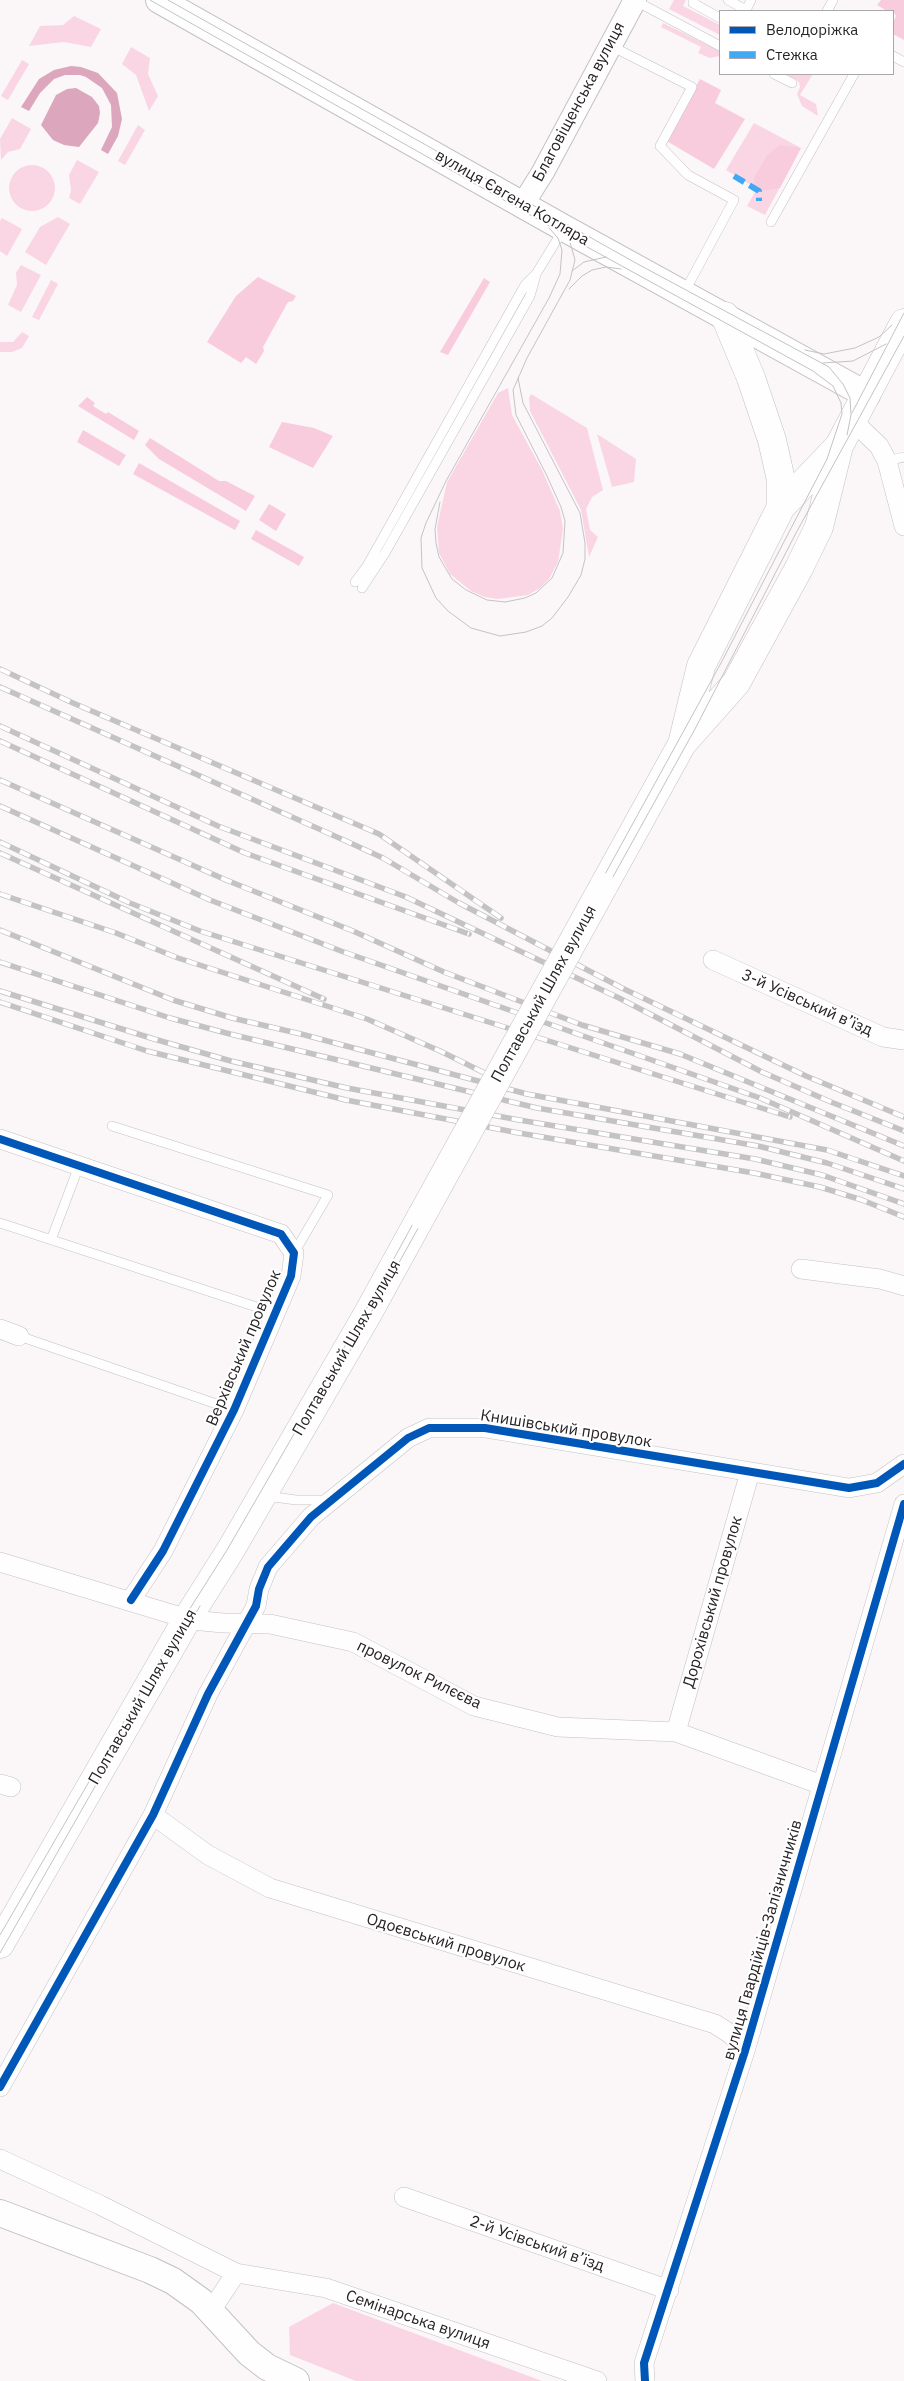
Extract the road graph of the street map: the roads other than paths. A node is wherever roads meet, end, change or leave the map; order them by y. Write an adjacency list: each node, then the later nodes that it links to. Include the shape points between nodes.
1 (159, 0): 13 (main road, вулиця Євгена Котляра)
2 (634, 0): 8 (lane); 9 (street, Благовіщенська вулиця)
3 (694, 0): 7 (lane, via 693,3)
4 (728, 0): 6 (lane)
5 (752, 0): 6 (lane)
6 (746, 10)
7 (719, 17)
8 (719, 45)
9 (610, 46): 13 (street, Благовіщенська вулиця); 17 (lane, via 692,87 660,146 688,174 734,200)
10 (776, 75): 12 (lane)
11 (853, 75): 14 (lane)
12 (792, 83)
13 (523, 204): 15 (main road, вулиця Євгена Котляра)
14 (771, 222)
15 (564, 228): 16 (lane); 17 (main road, вулиця Євгена Котляра)
16 (536, 274): 26 (lane, via 526,286); 27 (lane, via 530,296)
17 (684, 294): 18 (main road, вулиця Євгена Котляра)
18 (725, 316): 20 (main road, вулиця Євгена Котляра); 24 (main road, via 751,378 777,459)
19 (904, 323): 20 (main road, Полтавський Шлях вулиця)
20 (867, 395): 21 (main road, Полтавський Шлях вулиця)
21 (853, 421): 22 (main road, Полтавський Шлях вулиця); 23 (street)
22 (839, 446): 24 (main road, Полтавський Шлях вулиця); 28 (main road, Полтавський Шлях вулиця, via 813,542 736,683)
23 (896, 459): 25 (street)
24 (781, 507): 28 (main road, Полтавський Шлях вулиця, via 701,666)
25 (904, 526)
26 (354, 582)
27 (362, 588)
28 (682, 744): 45 (main road, Полтавський Шлях вулиця, bridge, via 367,1315)
29 (713, 960): 30 (street, 3-й Усівський в’їзд, via 883,1037)
30 (904, 1040)
31 (112, 1126): 36 (lane, via 328,1195)
32 (0, 1139): 33 (street, Верхівський провулок)
33 (79, 1166): 35 (lane); 36 (street, Верхівський провулок, via 281,1234)
34 (0, 1224): 35 (lane)
35 (51, 1240): 39 (lane)
36 (294, 1253): 39 (street, Верхівський провулок, via 291,1276)
37 (801, 1269): 38 (street, via 880,1279)
38 (904, 1286)
39 (275, 1313): 42 (street, Верхівський провулок)
40 (0, 1329): 41 (street)
41 (19, 1336): 42 (lane)
42 (234, 1410): 49 (street, Верхівський провулок, via 163,1551)
43 (904, 1464): 44 (street, Книшівський провулок, via 877,1482 849,1488)
44 (750, 1472): 46 (street, Книшівський провулок, via 485,1428 429,1428 408,1438); 52 (street, Дорохівський провулок)
45 (262, 1495): 46 (lane); 50 (main road, Полтавський Шлях вулиця)
46 (330, 1500): 51 (street, Книшівський провулок, via 268,1567)
47 (904, 1504): 53 (street, вулиця Гвардійців-Залізничників)
48 (0, 1562): 49 (street, провулок Рилєєва)
49 (131, 1600): 50 (street, провулок Рилєєва)
50 (188, 1619): 51 (street, провулок Рилєєва); 55 (main road, Полтавський Шлях вулиця)
51 (248, 1623): 52 (street, провулок Рилєєва, via 270,1624 353,1642 474,1706 558,1727); 54 (street, Книшівський провулок, via 208,1694)
52 (676, 1732): 53 (street, провулок Рилєєва)
53 (822, 1785): 56 (street, вулиця Гвардійців-Залізничників)
54 (153, 1815): 56 (street, Одоєвський провулок, via 208,1856 270,1888 715,2024 732,2035); 57 (street, Книшівський провулок)
55 (0, 1944)
56 (745, 2052): 62 (street, вулиця Гвардійців-Залізничників)
57 (0, 2087)
58 (0, 2159): 61 (street, Семінарська вулиця)
59 (404, 2197): 62 (street, 2-й Усівський в’їзд)
60 (0, 2213): 63 (main road, via 150,2270 180,2286)
61 (236, 2273): 63 (street); 65 (street, Семінарська вулиця, via 326,2288)
62 (669, 2290): 66 (street, вулиця Гвардійців-Залізничників, via 644,2363)
63 (210, 2312): 64 (main road, via 248,2354)
64 (296, 2381)
65 (597, 2381)
66 (644, 2381)

